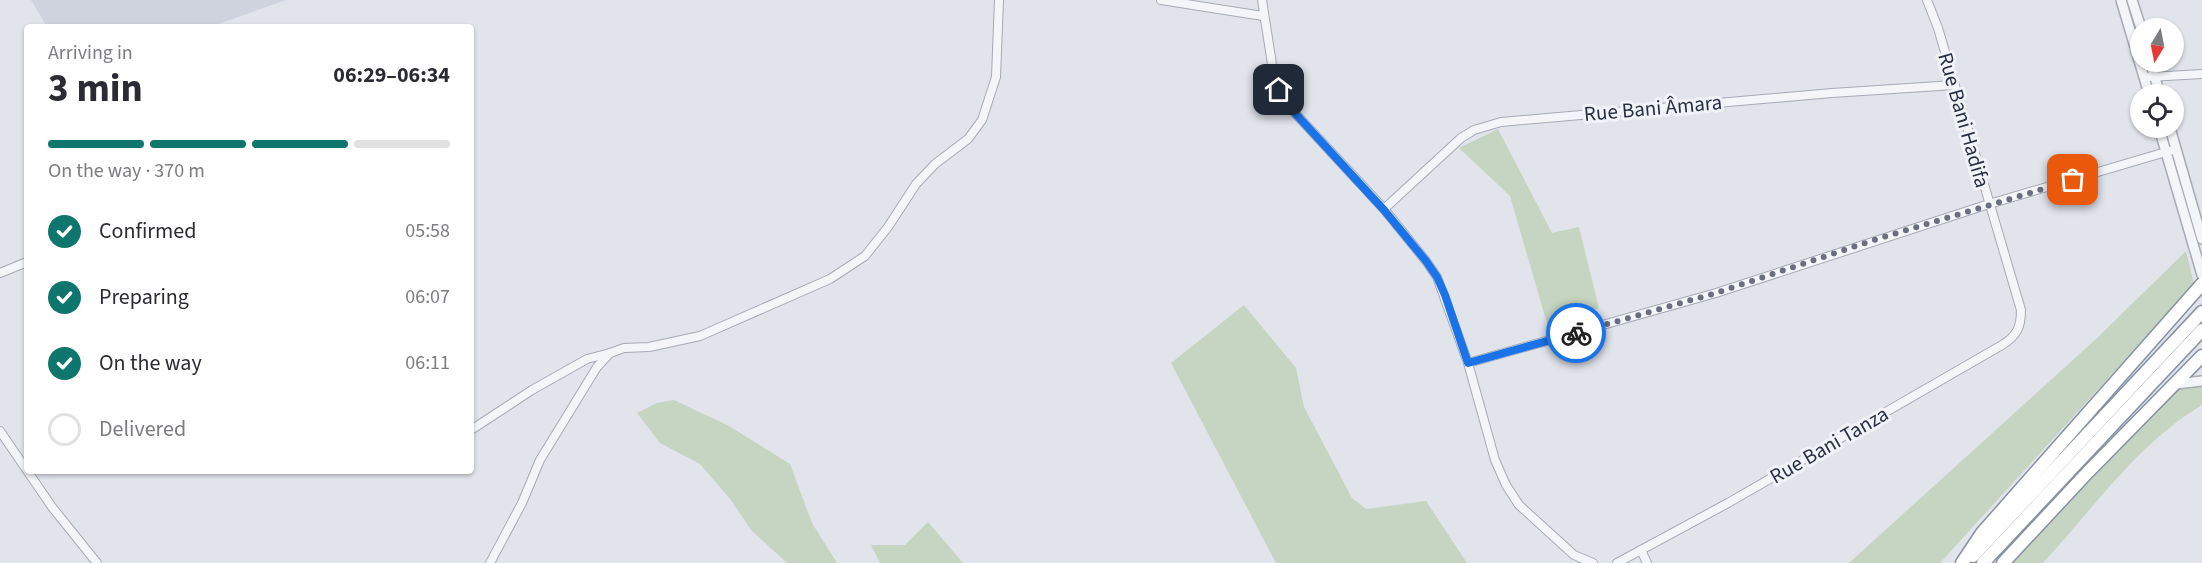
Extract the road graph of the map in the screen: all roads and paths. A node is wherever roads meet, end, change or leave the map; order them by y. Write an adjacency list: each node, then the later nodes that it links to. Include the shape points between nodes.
1 (999, 0): 31 (street, via 996,77 982,120 968,139 916,184 865,256 830,279 700,336)
2 (1161, 0): 7 (street)
3 (1262, 0): 7 (street)
4 (1927, 0): 15 (street, Rue Bani Hadifa)
5 (2121, 0): 11 (street)
6 (2132, 0): 8 (street)
7 (1263, 16): 21 (street, via 1279,90 1293,111)
8 (2137, 18)
9 (2153, 72): 12 (street)
10 (2202, 74): 12 (street)
11 (2144, 77): 12 (street); 13 (street)
12 (2155, 77): 14 (street)
13 (2146, 84)
14 (2157, 84)
15 (1954, 85): 20 (street, Rue Bani Hadifa); 21 (street, Rue Bani Âmara, via 1494,123 1461,138)
16 (2162, 138): 19 (street)
17 (2173, 138): 18 (street)
18 (2176, 149): 19 (street); 22 (street)
19 (2166, 152): 20 (street); 26 (street)
20 (1989, 204): 28 (street, Rue Bani Hadifa); 33 (street, via 1716,293)
21 (1384, 210): 33 (street, via 1437,277)
22 (2200, 225): 23 (street)
23 (2202, 239)
24 (24, 263): 25 (street)
25 (0, 273)
26 (2202, 275)
27 (2202, 284): 46 (highway, via 1982,533)
28 (2020, 310): 40 (street, Rue Bani Tanza, via 2021,322 2013,339)
29 (2202, 312): 46 (highway)
30 (2202, 330): 47 (highway)
31 (610, 353): 36 (street, via 587,359); 42 (street, via 597,367 540,460)
32 (2202, 356): 35 (highway)
33 (1468, 363): 43 (street, via 1495,460 1506,485 1519,505 1574,555)
34 (2202, 381): 35 (street)
35 (2174, 384): 48 (highway)
36 (474, 428)
37 (0, 431): 38 (street)
38 (24, 467)
39 (29, 474): 41 (street)
40 (1641, 550): 44 (street, Rue Bani Tanza); 45 (street)
41 (97, 563)
42 (490, 563)
43 (1593, 563)
44 (1617, 563)
45 (1647, 563)
46 (1964, 563)
47 (1983, 563)
48 (2003, 563)

